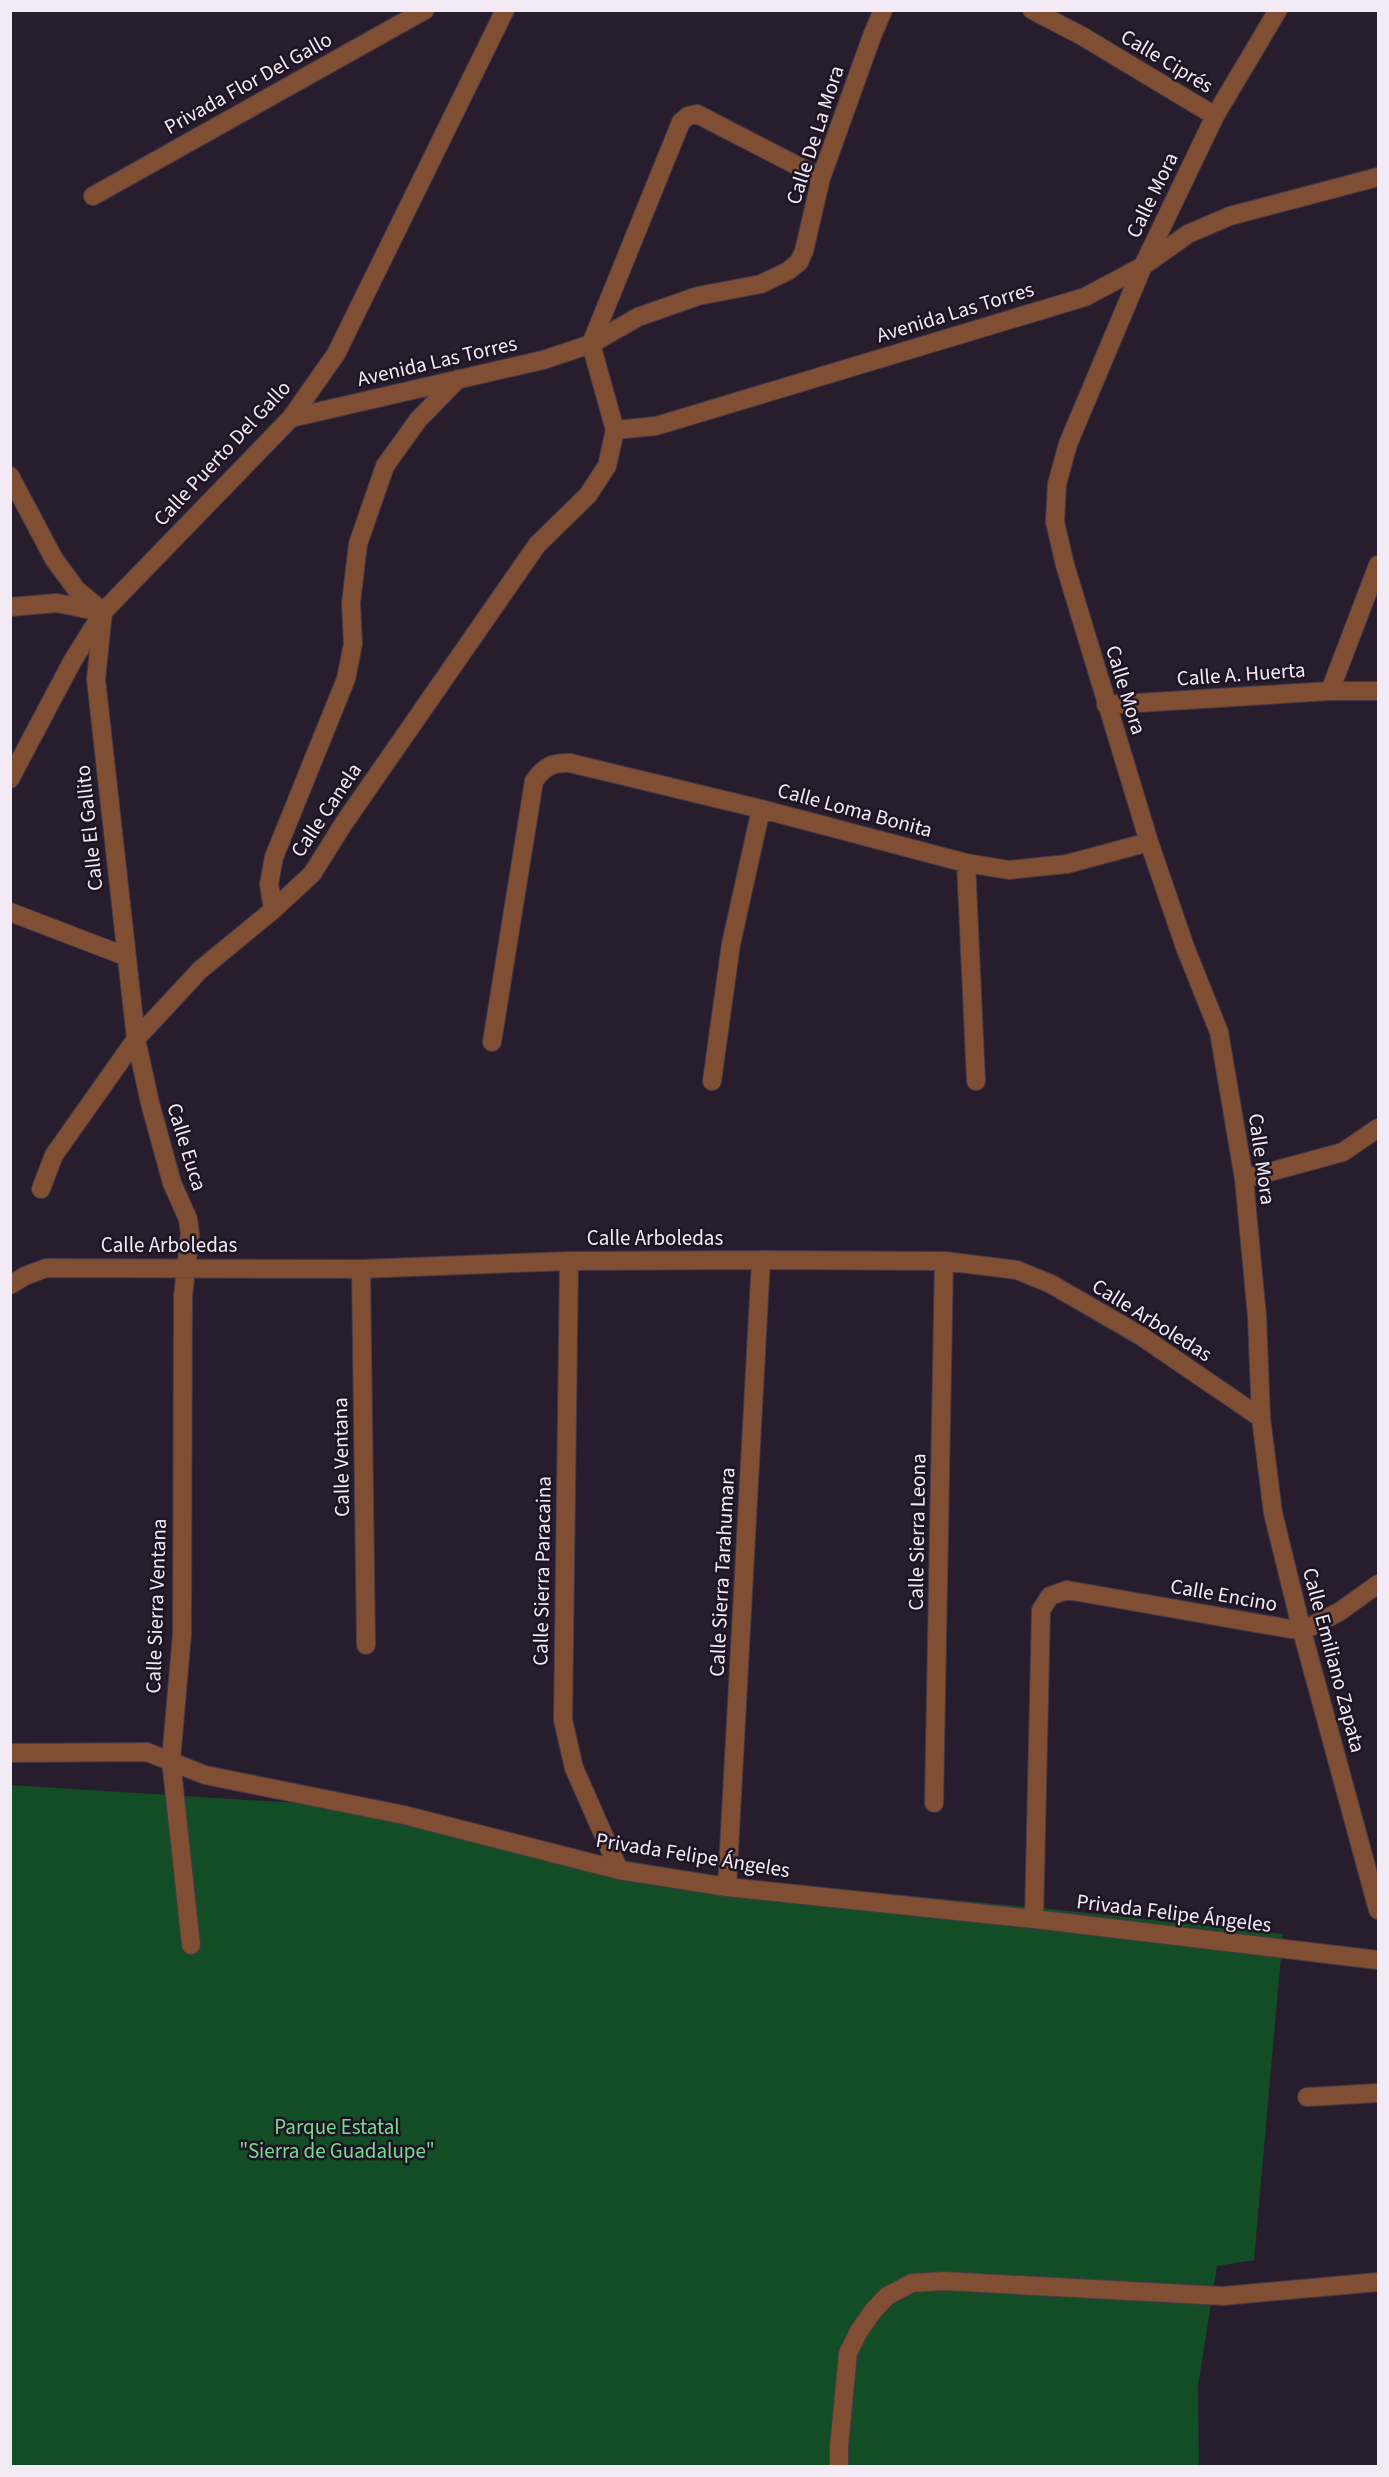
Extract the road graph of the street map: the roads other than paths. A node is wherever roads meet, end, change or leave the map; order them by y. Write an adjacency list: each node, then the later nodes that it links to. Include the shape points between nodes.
1 (425, 10): 9 (street, Privada Flor Del Gallo)
2 (505, 10): 14 (street, Calle Puerto Del Gallo, via 336,354)
3 (883, 10): 8 (street, Calle De La Mora)
4 (1032, 10): 6 (street, Calle Ciprés)
5 (1278, 10): 6 (street, Calle Mora)
6 (1215, 116): 10 (street, Calle Mora)
7 (1378, 177): 10 (street, Avenida Las Torres, via 1230,216 1188,234)
8 (821, 178): 11 (street, Calle De La Mora, via 804,251); 12 (street, via 697,114 688,116 681,122)
9 (93, 195)
10 (1143, 266): 15 (street, Avenida Las Torres, via 1085,297 656,426); 22 (street, Calle Mora, via 1068,444 1057,484 1055,522)
11 (788, 271): 12 (street, Avenida Las Torres, via 761,284 698,296 638,317)
12 (591, 344): 13 (street, Avenida Las Torres, via 543,360); 15 (street)
13 (458, 379): 14 (street, Avenida Las Torres); 27 (street, via 418,420 385,466 358,544 351,603 353,644 346,679 274,857 269,884)
14 (291, 418): 19 (street, Calle Puerto Del Gallo)
15 (615, 430): 27 (street, Calle Canela, via 607,466 588,495 537,545 312,874)
16 (10, 476): 19 (street, via 54,559 76,589)
17 (1378, 565): 20 (street)
18 (10, 607): 19 (street, via 57,603)
19 (103, 612): 23 (street, Calle Puerto Del Gallo); 29 (street, Calle El Gallito, via 96,678)
20 (1330, 690): 21 (street, Calle A. Huerta); 22 (street, Calle A. Huerta)
21 (1378, 691)
22 (1106, 705): 25 (street, Calle Mora)
23 (10, 779)
24 (761, 809): 26 (street, Calle Loma Bonita); 31 (street, Calle Loma Bonita, via 570,763 551,764 541,771 534,781); 32 (street, via 731,944)
25 (1149, 842): 26 (street, Calle Loma Bonita, via 1067,864 1009,870); 35 (street, Calle Mora, via 1219,1032)
26 (966, 863): 33 (street)
27 (273, 910): 30 (street, Calle Canela, via 201,970)
28 (10, 912): 29 (street)
29 (125, 956): 30 (street, Calle El Gallito)
30 (136, 1039): 36 (street, Calle Canela, via 54,1155); 40 (street, Calle Euca, via 172,1183 188,1219)
31 (492, 1042)
32 (712, 1081)
33 (976, 1081)
34 (1378, 1128): 35 (street, via 1343,1152)
35 (1244, 1179): 43 (street, Calle Mora, via 1257,1316)
36 (41, 1189)
37 (761, 1260): 38 (street, Calle Arboledas); 39 (street, Calle Arboledas); 52 (street, Calle Sierra Tarahumara)
38 (569, 1261): 41 (street, Calle Arboledas); 51 (street, Calle Sierra Paracaina, via 563,1720 574,1768)
39 (944, 1262): 43 (street, Calle Arboledas, via 1017,1270 1051,1284 1140,1336); 49 (street, Calle Sierra Leona)
40 (185, 1267): 41 (street, Calle Arboledas); 42 (street, Calle Arboledas, via 46,1268); 48 (street, Calle Sierra Ventana, via 182,1634)
41 (361, 1269): 46 (street, Calle Ventana)
42 (10, 1285)
43 (1261, 1418): 45 (street, Calle Emiliano Zapata, via 1273,1513)
44 (1378, 1584): 45 (street, Calle Encino, via 1339,1612)
45 (1302, 1631): 50 (street, Calle Emiliano Zapata); 54 (street, Calle Encino, via 1067,1590 1050,1596 1041,1610)
46 (366, 1645)
47 (10, 1753): 48 (street, Privada Felipe Ángeles, via 147,1752)
48 (171, 1760): 51 (street, Privada Felipe Ángeles, via 205,1775 404,1815); 55 (street, Calle Sierra Ventana)
49 (934, 1803)
50 (1373, 1866): 53 (street, Calle Emiliano Zapata)
51 (619, 1870): 52 (street, Privada Felipe Ángeles)
52 (727, 1887): 54 (street, Privada Felipe Ángeles)
53 (1378, 1910)
54 (1035, 1919): 56 (street, Privada Felipe Ángeles)
55 (191, 1945)
56 (1378, 1960)
57 (1378, 2093): 58 (street)
58 (1307, 2097)
59 (1378, 2282): 60 (street, via 1223,2296 944,2281 912,2283 887,2296 873,2311 848,2353)
60 (839, 2466)

